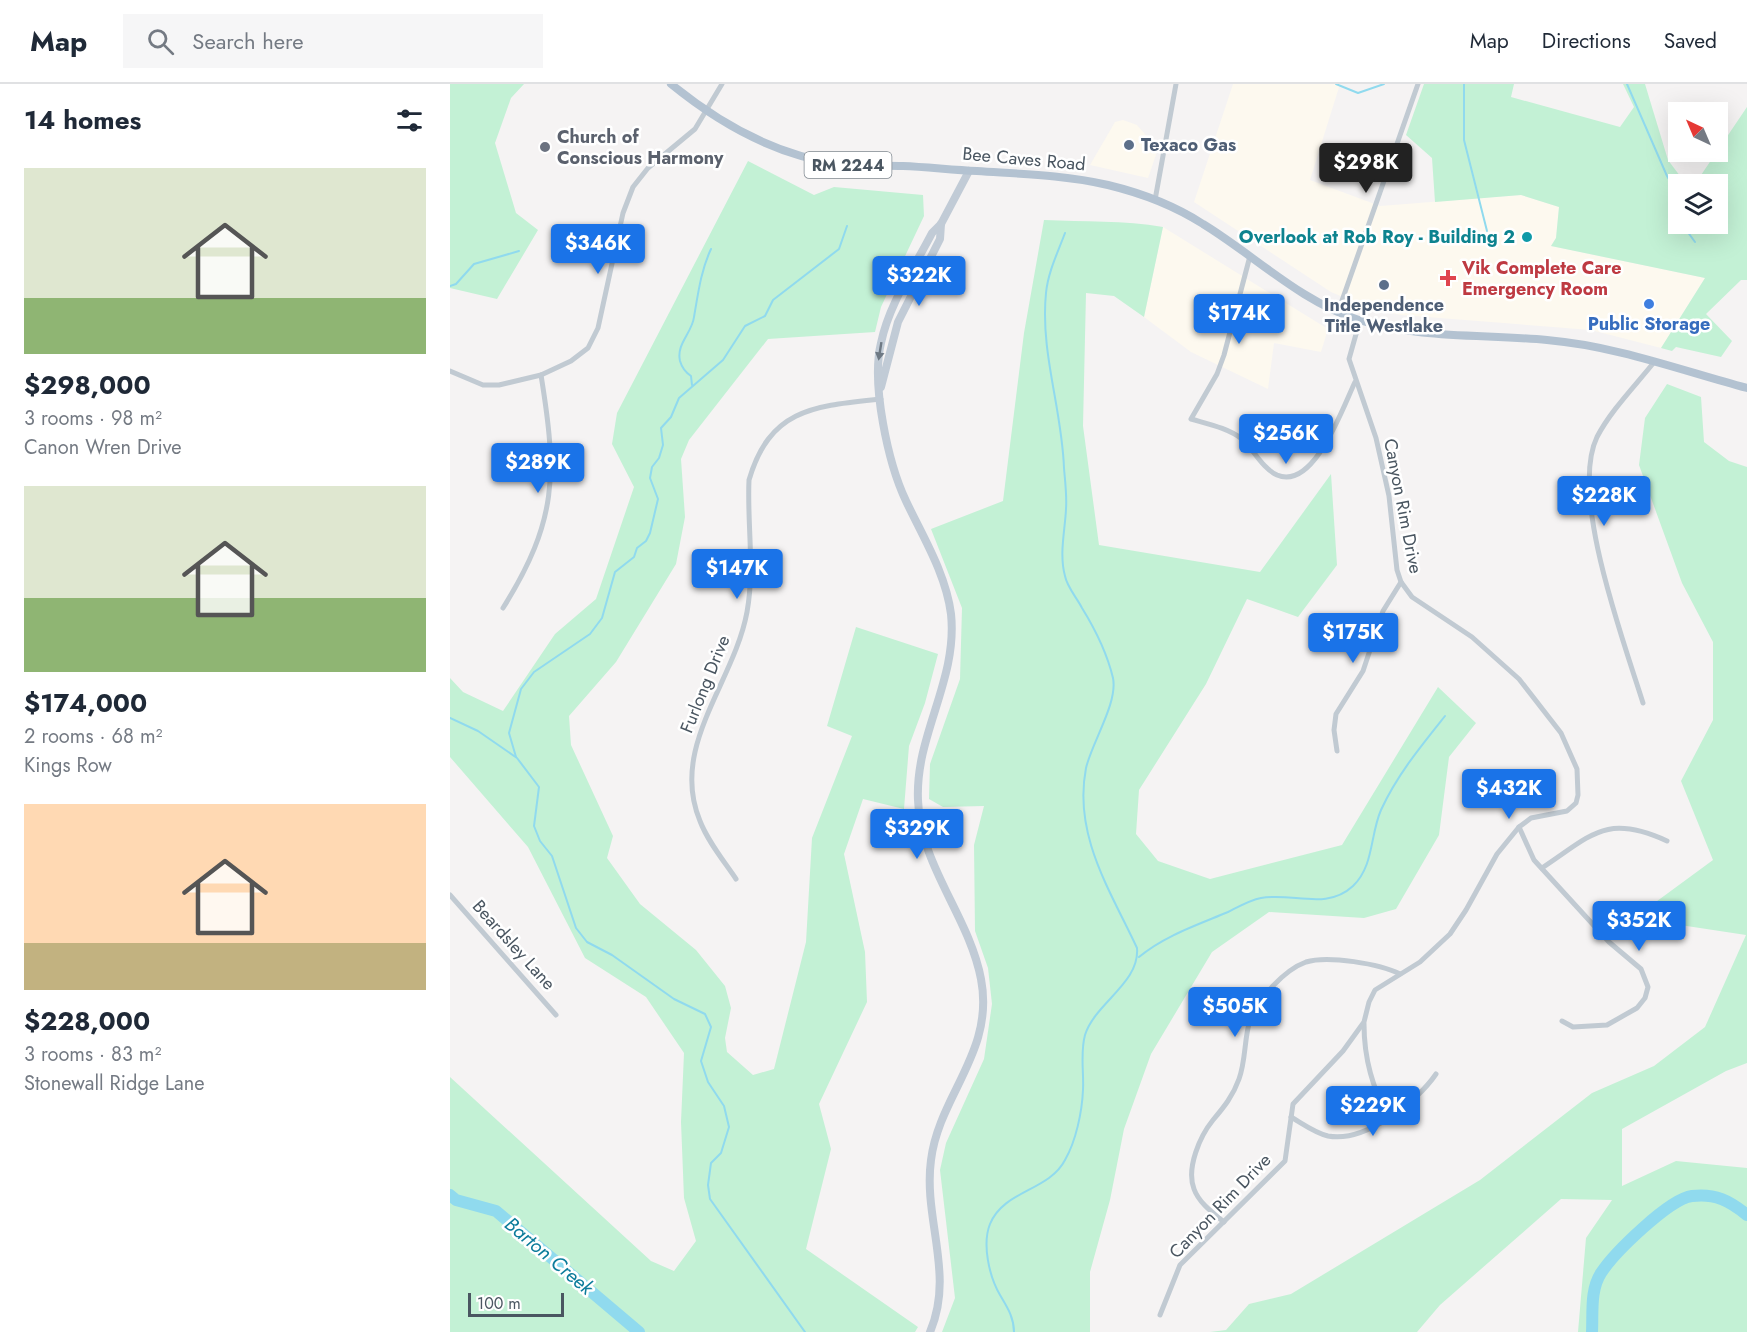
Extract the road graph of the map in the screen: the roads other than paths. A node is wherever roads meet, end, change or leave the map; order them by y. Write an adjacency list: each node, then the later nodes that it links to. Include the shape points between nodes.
1 (671, 84): 5 (main road, Bee Caves Road / RM 2244)
2 (722, 84): 5 (street)
3 (1176, 84): 7 (street)
4 (1418, 84): 10 (street)
5 (707, 113): 6 (main road, Bee Caves Road / RM 2244, via 792,154 840,165); 16 (street, via 687,136 648,168 633,188 623,213 598,328 588,348)
6 (969, 171): 7 (main road, Bee Caves Road / RM 2244, via 1068,177 1110,185); 8 (street)
7 (1155, 200): 9 (main road, Bee Caves Road / RM 2244, via 1202,223)
8 (941, 225): 12 (street, via 932,233); 13 (street, via 940,239)
9 (1250, 256): 10 (main road, Bee Caves Road / RM 2244); 17 (street, via 1220,364 1191,419 1229,431 1277,475 1293,478 1303,473 1321,451)
10 (1338, 312): 11 (main road, Bee Caves Road / RM 2244)
11 (1360, 320): 14 (main road, Bee Caves Road / RM 2244, via 1402,330 1594,346); 17 (street, Canyon Rim Drive, via 1349,359)
12 (887, 323): 13 (street); 19 (street, one-way to 19, via 878,358)
13 (896, 326): 19 (street)
14 (1655, 361): 18 (main road, Bee Caves Road / RM 2244); 23 (street, via 1601,430 1592,458 1591,522)
15 (450, 371): 16 (street, via 483,385)
16 (541, 375): 22 (street, via 552,463 548,508 529,566)
17 (1355, 382): 21 (street, Canyon Rim Drive, via 1376,438)
18 (1747, 388)
19 (880, 389): 20 (street)
20 (880, 399): 28 (street, Furlong Drive, via 826,405 797,414 769,436 749,480 752,573 747,614 730,666 701,729 691,768 700,822); 39 (street, via 893,468 938,567 951,614 948,669 919,772 920,825 928,855 973,950 983,995 980,1038 942,1122 931,1161 930,1187 942,1280)
21 (1401, 582): 24 (street, via 1383,611 1363,671 1336,714); 25 (street, Canyon Rim Drive, via 1412,597 1500,659 1554,724 1569,750 1580,784 1576,803 1567,811 1531,818)
22 (503, 608)
23 (1643, 703)
24 (1337, 752)
25 (1519, 827): 27 (street, via 1528,851); 30 (street, Canyon Rim Drive, via 1497,854 1450,934 1420,962)
26 (1667, 841): 27 (street, via 1641,829 1600,829)
27 (1542, 868): 32 (street, via 1620,953 1641,969 1648,987 1637,1008 1607,1025 1573,1027)
28 (736, 879)
29 (450, 895): 31 (street, Beardsley Lane)
30 (1400, 974): 33 (street, Canyon Rim Drive, via 1375,990); 37 (street, via 1374,965 1307,962 1292,970 1258,1005 1250,1022 1240,1078 1228,1104 1205,1133 1192,1171 1193,1188 1206,1207)
31 (556, 1015)
32 (1562, 1021)
33 (1364, 1022): 35 (street, Canyon Rim Drive, via 1343,1051 1297,1097); 36 (street, via 1364,1047 1372,1085)
34 (1436, 1074): 36 (street, via 1414,1101)
35 (1291, 1117): 36 (street, via 1318,1132 1338,1136); 37 (street, Canyon Rim Drive, via 1285,1161)
36 (1388, 1119)
37 (1224, 1222): 38 (street, Canyon Rim Drive, via 1180,1265)
38 (1160, 1315)
39 (930, 1332)

